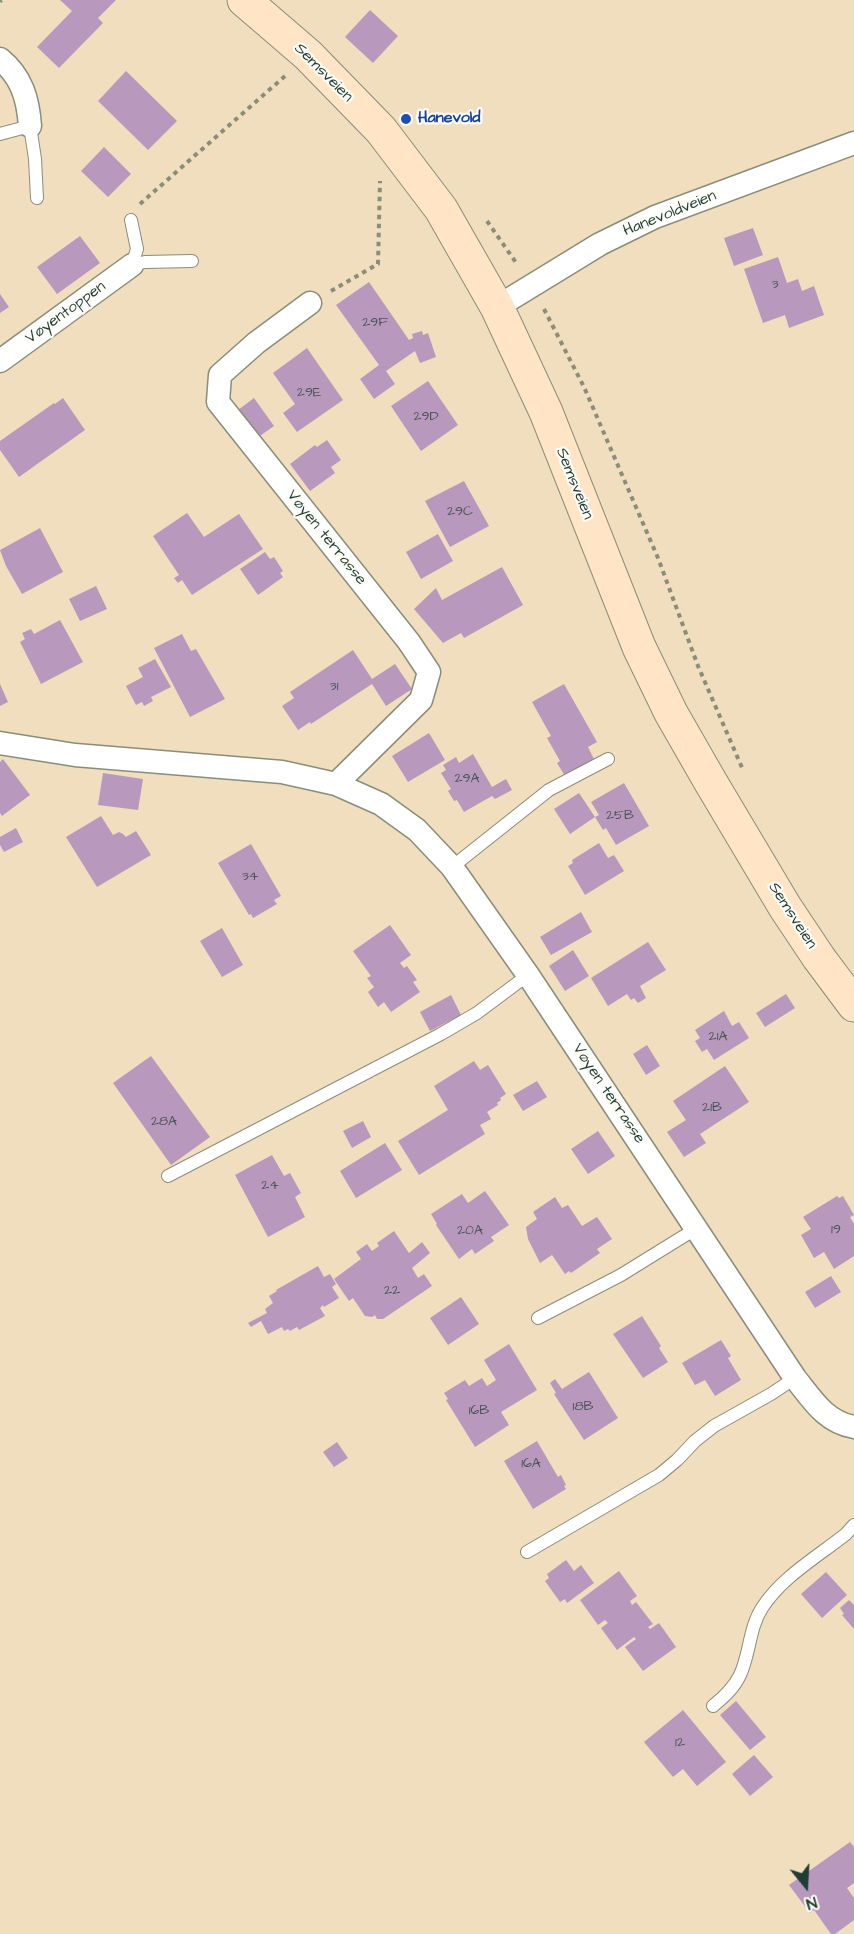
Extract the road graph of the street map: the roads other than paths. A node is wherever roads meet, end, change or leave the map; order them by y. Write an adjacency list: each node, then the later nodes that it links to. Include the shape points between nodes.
1 (244, 0): 11 (main road, Semsveien, via 308,56 381,130 441,208)
2 (0, 59): 3 (street, via 26,94)
3 (30, 126): 4 (lane); 6 (lane)
4 (0, 134)
5 (854, 143): 11 (street, Hanevoldveien, via 656,217 600,244)
6 (37, 198)
7 (131, 220): 9 (lane, via 137,249)
8 (192, 261): 9 (lane)
9 (132, 265): 12 (street, Vøyentoppen)
10 (310, 303): 15 (street, Vøyen terrasse, via 219,375 218,402 429,672 421,700)
11 (497, 307): 18 (main road, Semsveien, via 546,412 639,647 671,713 785,907)
12 (0, 361)
13 (0, 743): 15 (street, Vøyen terrasse, via 75,755 282,772)
14 (608, 759): 16 (lane, via 549,790)
15 (336, 784): 16 (street, Vøyen terrasse, via 381,804 408,823)
16 (452, 867): 17 (street, Vøyen terrasse)
17 (528, 975): 19 (lane, via 441,1034); 20 (street, Vøyen terrasse)
18 (854, 1005)
19 (168, 1176)
20 (697, 1228): 21 (lane, via 621,1275); 22 (street, Vøyen terrasse)
21 (538, 1318)
22 (795, 1378): 23 (street, Vøyen terrasse, via 816,1405 837,1423); 25 (lane, via 714,1426 658,1475)
23 (854, 1428)
24 (854, 1525): 26 (lane, via 771,1596 760,1611 740,1676)
25 (527, 1552)
26 (713, 1706)

